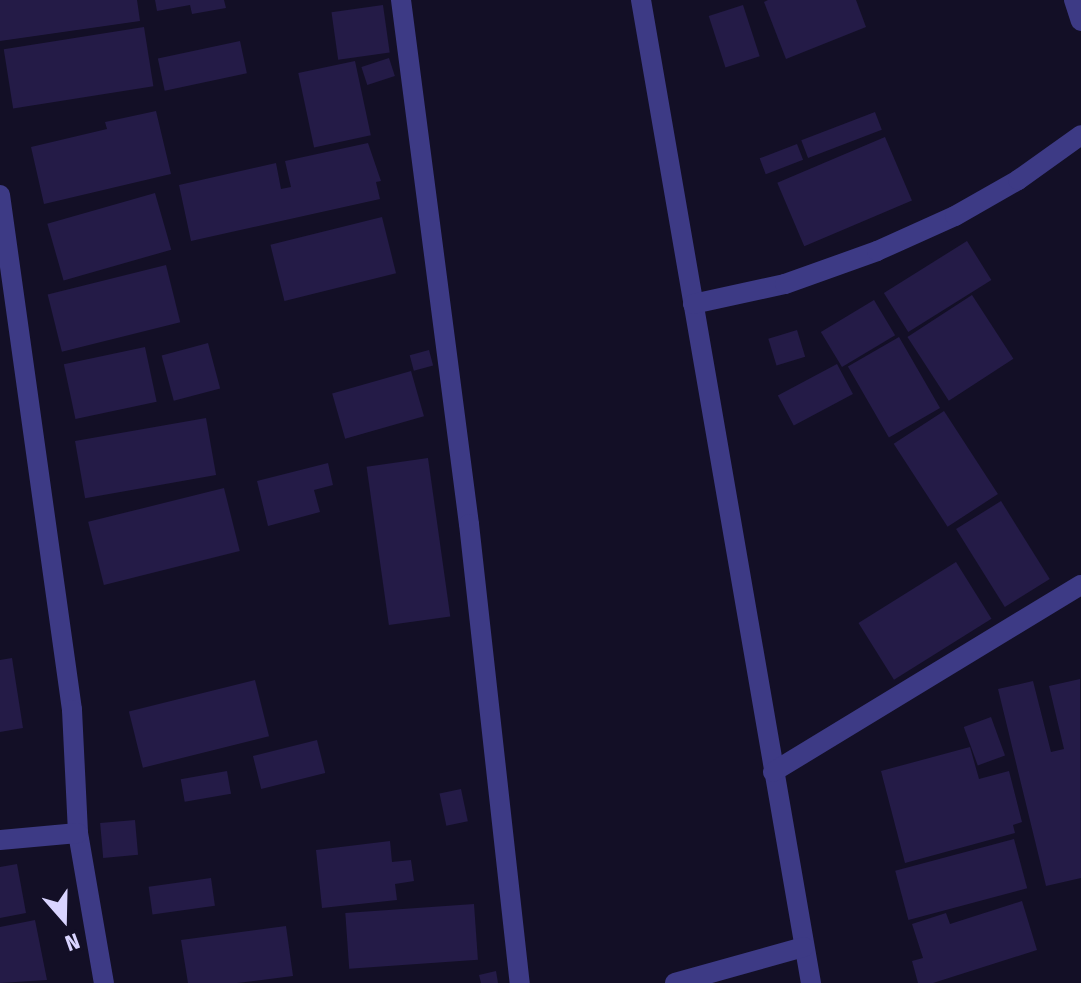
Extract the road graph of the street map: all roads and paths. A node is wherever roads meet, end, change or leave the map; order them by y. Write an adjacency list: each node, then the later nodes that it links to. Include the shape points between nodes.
1 (401, 0): 15 (street, via 467,508)
2 (641, 0): 8 (street)
3 (1074, 0): 4 (street)
4 (1081, 21)
5 (1081, 135): 8 (street, via 980,202 877,251 785,284)
6 (0, 195): 7 (street)
7 (5, 255): 11 (street, via 72,710)
8 (693, 304): 10 (street)
9 (1081, 585): 10 (street)
10 (773, 772): 13 (street)
11 (78, 833): 12 (street); 14 (street)
12 (0, 840)
13 (804, 947): 16 (street); 17 (street)
14 (104, 983)
15 (520, 983)
16 (675, 983)
17 (811, 983)

